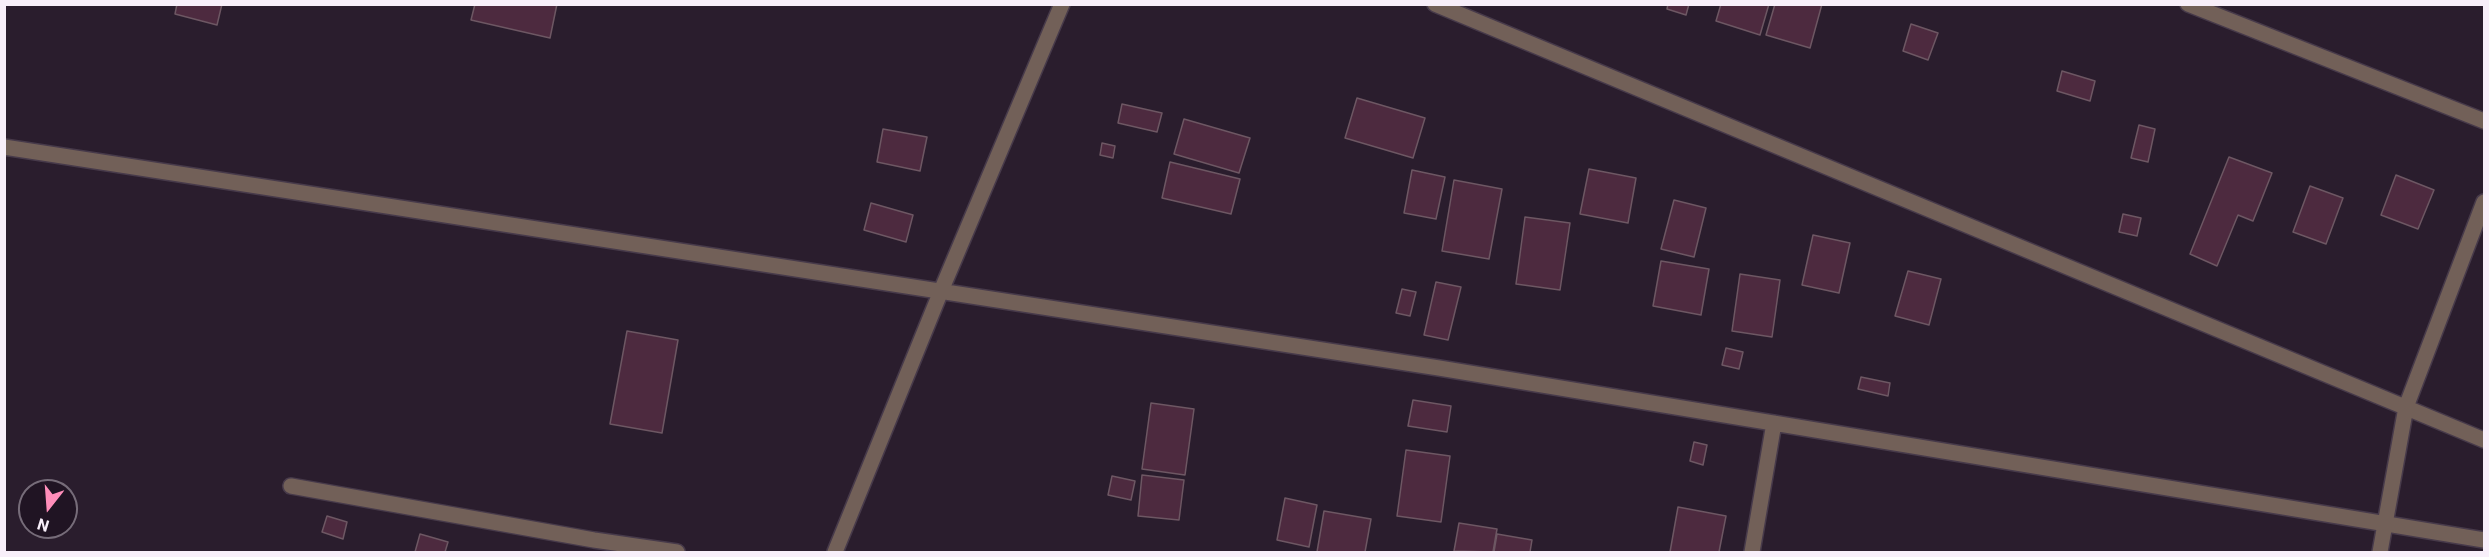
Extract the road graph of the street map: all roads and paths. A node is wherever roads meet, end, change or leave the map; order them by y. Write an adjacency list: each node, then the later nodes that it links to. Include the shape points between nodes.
1 (1057, 4): 4 (street)
2 (1435, 4): 9 (street)
3 (2188, 4): 5 (street)
4 (1062, 5): 8 (street)
5 (2484, 121)
6 (4, 147): 8 (street)
7 (2484, 202): 9 (street)
8 (941, 291): 10 (street); 17 (street)
9 (2406, 407): 11 (street); 13 (street)
10 (1774, 423): 13 (street); 18 (street)
11 (2484, 440)
12 (291, 486): 15 (street)
13 (2384, 524): 14 (street); 19 (street)
14 (2484, 540)
15 (593, 546): 16 (street)
16 (677, 552)
17 (835, 552)
18 (1752, 552)
19 (2380, 552)

